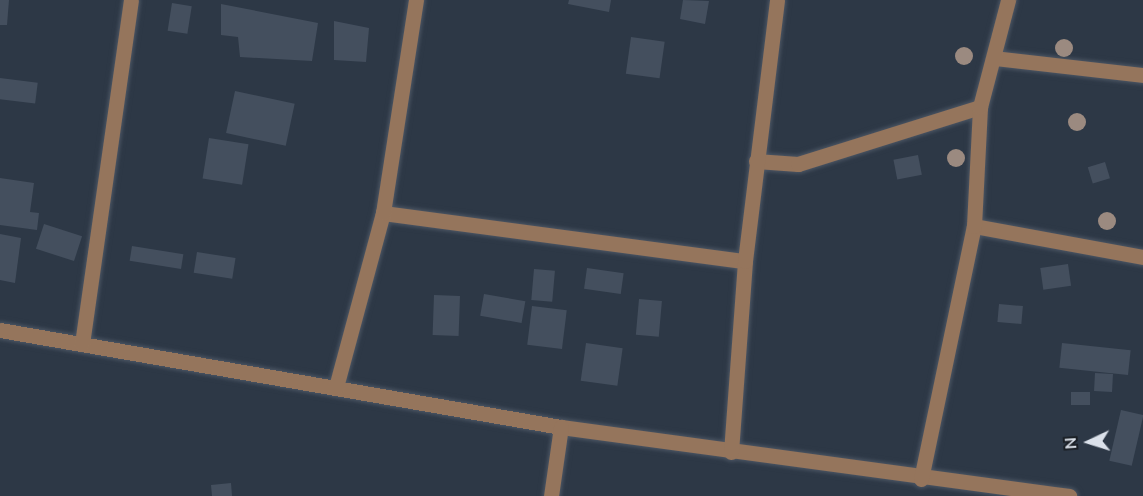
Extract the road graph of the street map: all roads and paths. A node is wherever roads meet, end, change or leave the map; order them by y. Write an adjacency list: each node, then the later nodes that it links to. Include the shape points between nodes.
1 (131, 0): 14 (street)
2 (416, 0): 9 (street)
3 (777, 0): 8 (street)
4 (1008, 0): 5 (street)
5 (994, 58): 6 (street); 7 (street)
6 (1143, 75)
7 (980, 107): 8 (street, via 798,164); 10 (street)
8 (756, 161): 12 (street)
9 (383, 213): 12 (street); 15 (street)
10 (974, 226): 11 (street); 18 (street)
11 (1143, 256)
12 (744, 261): 17 (street)
13 (0, 330): 14 (street)
14 (82, 344): 15 (street)
15 (336, 387): 16 (street)
16 (561, 427): 17 (street); 19 (street)
17 (731, 452): 18 (street)
18 (921, 479): 20 (street)
19 (551, 496)
20 (1069, 496)

